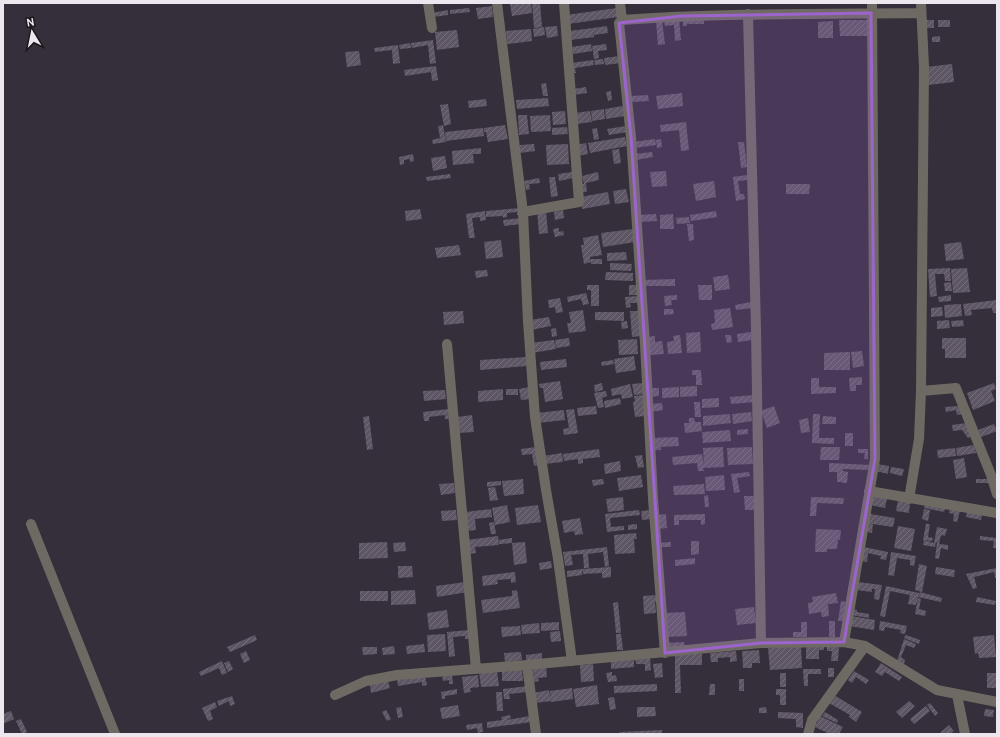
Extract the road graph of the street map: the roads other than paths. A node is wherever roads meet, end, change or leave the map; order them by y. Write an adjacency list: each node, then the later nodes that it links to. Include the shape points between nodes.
1 (428, 3): 9 (street)
2 (497, 3): 10 (street)
3 (564, 3): 10 (street, via 578,202)
4 (620, 3): 8 (street)
5 (872, 8): 6 (street); 7 (street); 13 (street, via 875,459)
6 (921, 8): 12 (street, via 924,67)
7 (748, 14): 8 (street); 19 (street)
8 (622, 20): 21 (street, via 619,23 631,145)
9 (432, 28)
10 (523, 212): 22 (street, via 535,417)
11 (447, 344): 24 (street)
12 (920, 391): 14 (street, via 956,388); 15 (street, via 919,439)
13 (870, 491): 15 (street); 18 (street)
14 (997, 494)
15 (909, 499): 16 (street)
16 (997, 513)
17 (31, 524): 28 (street)
18 (844, 642): 19 (street); 20 (street)
19 (761, 643): 21 (street)
20 (865, 646): 26 (street, via 938,690); 30 (street, via 812,720)
21 (665, 653): 22 (street)
22 (572, 661): 23 (street)
23 (527, 665): 24 (street); 29 (street)
24 (476, 669): 25 (street, via 374,679)
25 (335, 695)
26 (957, 695): 27 (street); 31 (street)
27 (997, 702)
28 (115, 734)
29 (536, 734)
30 (808, 734)
31 (965, 734)

